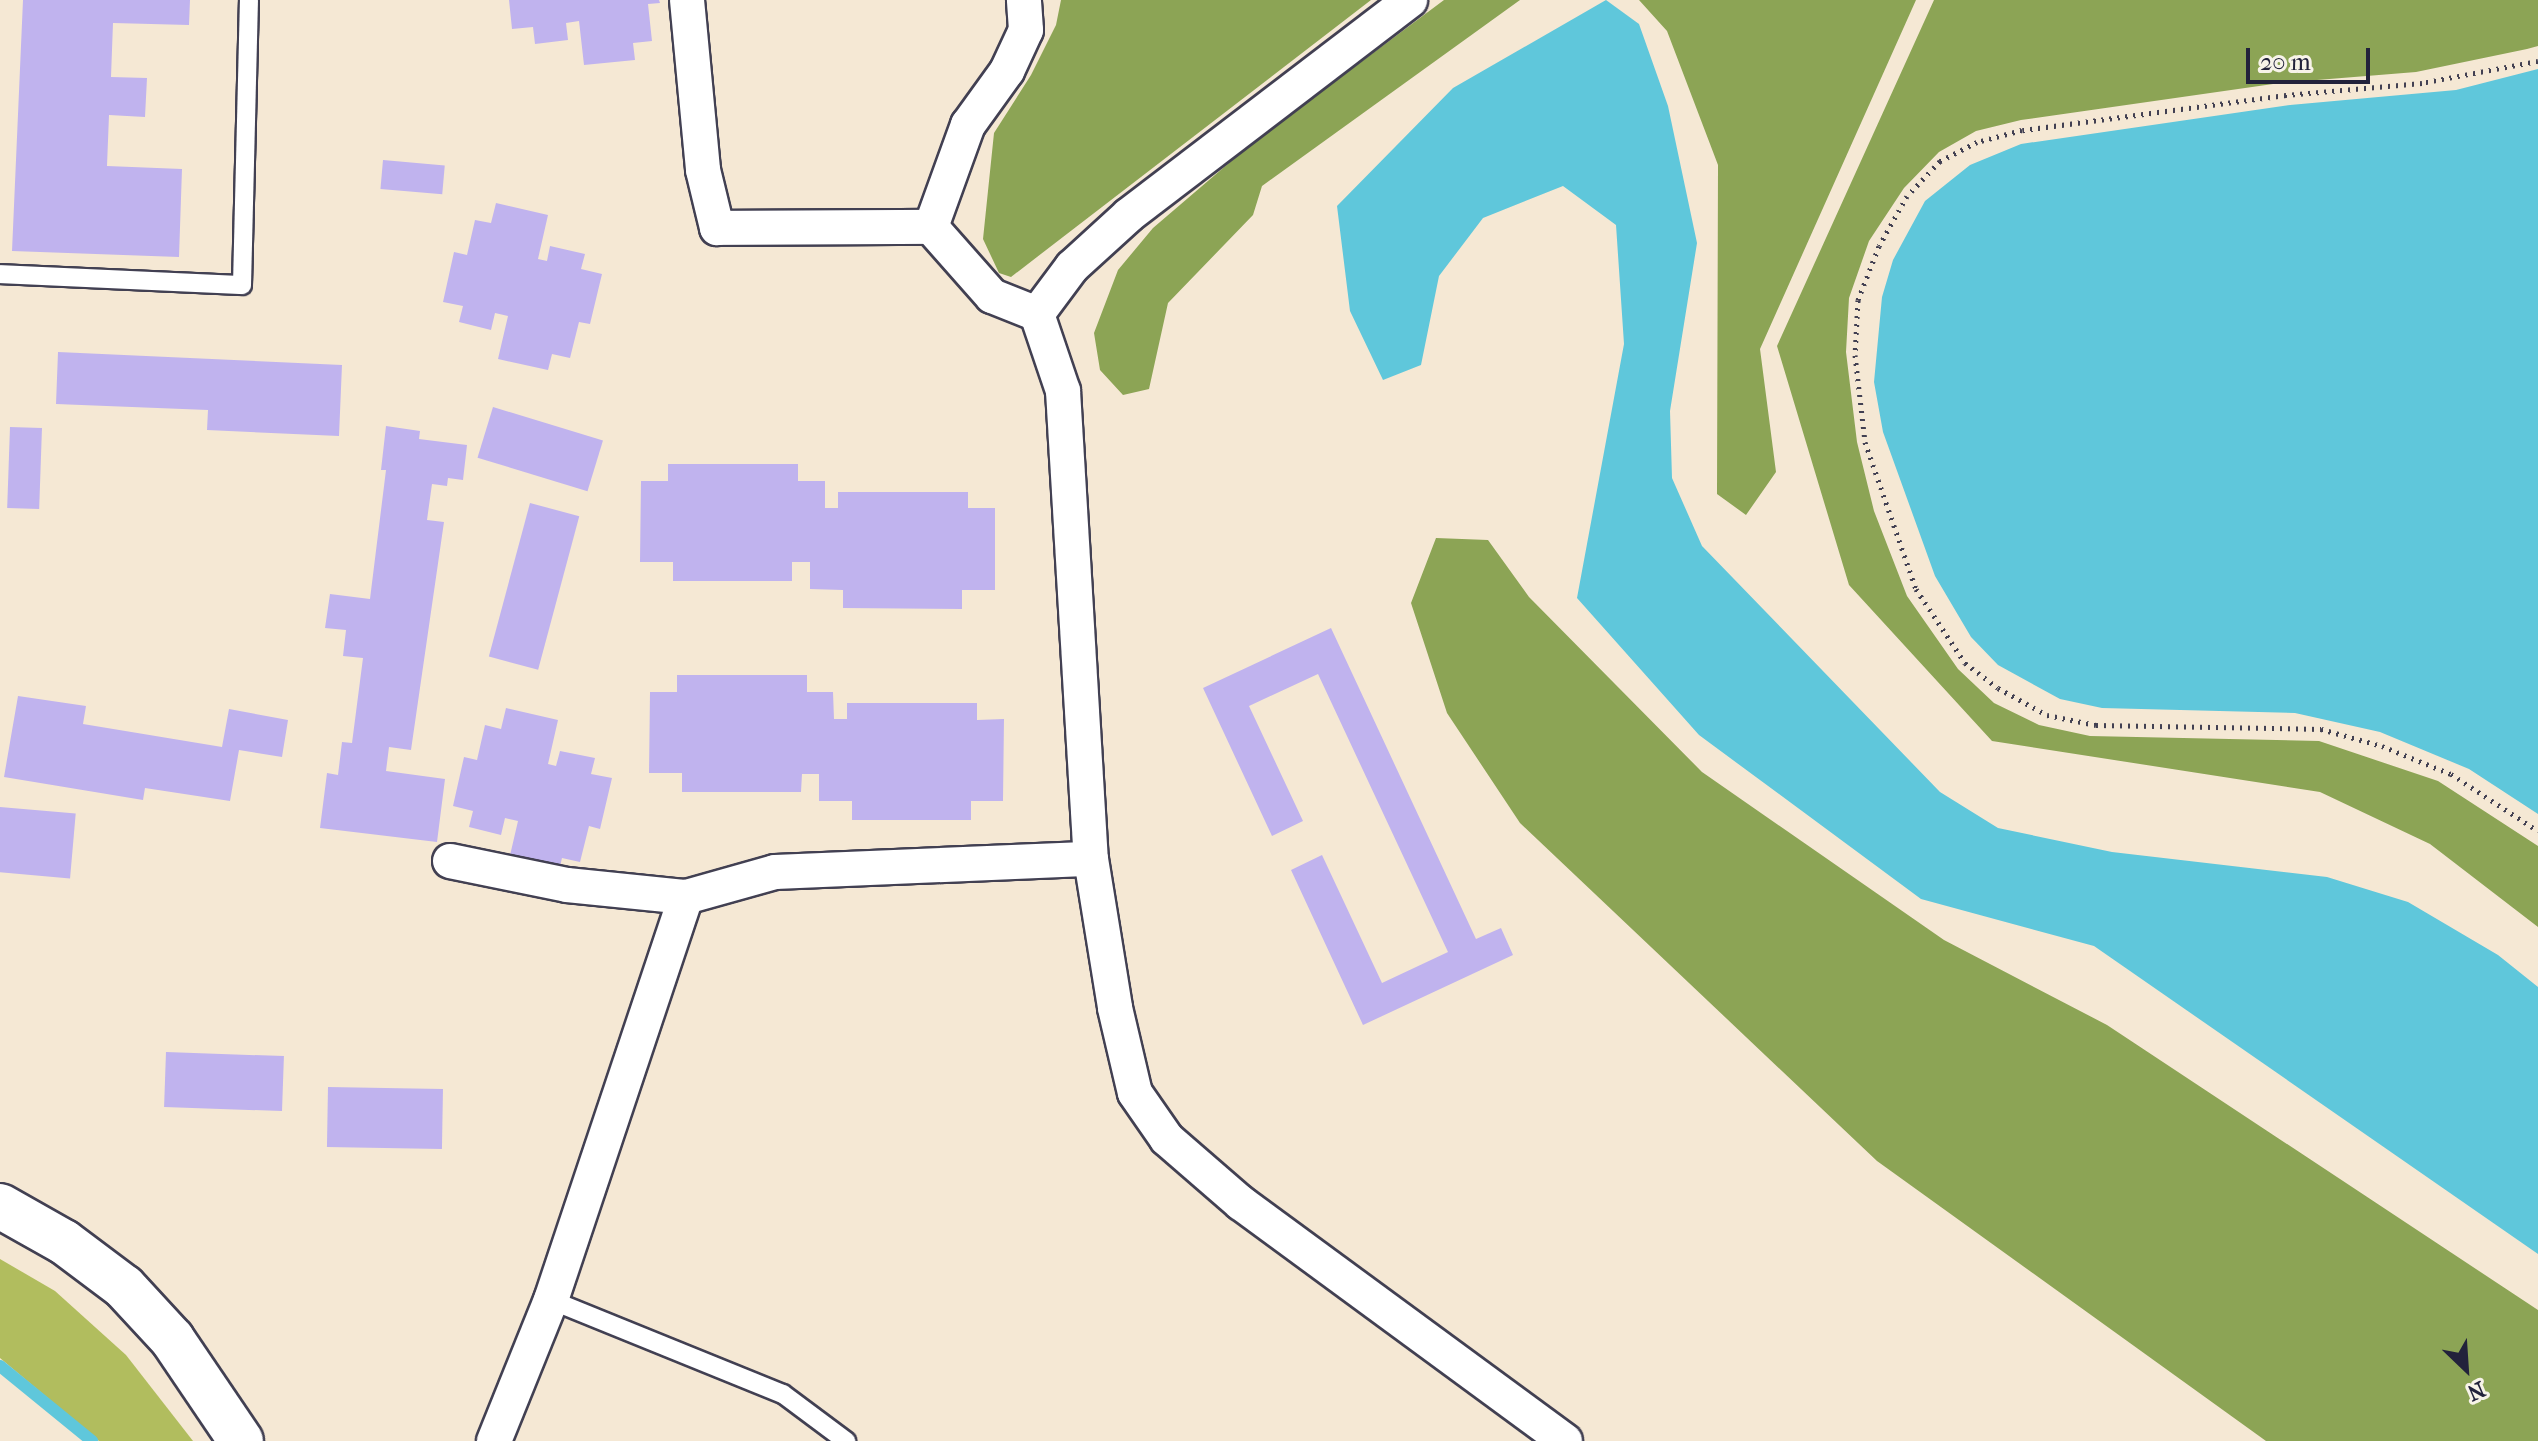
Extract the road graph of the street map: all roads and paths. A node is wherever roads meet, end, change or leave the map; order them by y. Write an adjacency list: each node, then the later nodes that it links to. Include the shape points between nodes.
1 (249, 0): 7 (lane, via 242,285)
2 (687, 0): 6 (street, via 703,170 717,228)
3 (1024, 0): 6 (street, via 1026,30 1007,71 968,125)
4 (1410, 0): 8 (street, via 1129,215 1072,267)
5 (2538, 61): 9 (path, via 2422,83 2022,130 1977,142 1940,161 1907,196 1879,246 1858,300 1855,355 1865,442 1916,589 1965,663 1998,688 2047,715 2096,725 2321,729 2451,774)
6 (931, 227): 8 (street, via 992,296)
7 (0, 274)
8 (1037, 314): 10 (street, via 1063,391)
9 (2538, 831)
10 (1091, 859): 12 (street, via 775,872); 18 (street, via 1135,1093 1167,1139 1241,1203)
11 (450, 861): 12 (street, via 567,885)
12 (686, 897): 14 (street)
13 (0, 1206): 15 (main road, via 64,1242 124,1287 172,1339)
14 (551, 1300): 16 (street); 17 (lane, via 783,1394)
15 (241, 1441)
16 (494, 1441)
17 (846, 1441)
18 (1565, 1441)

